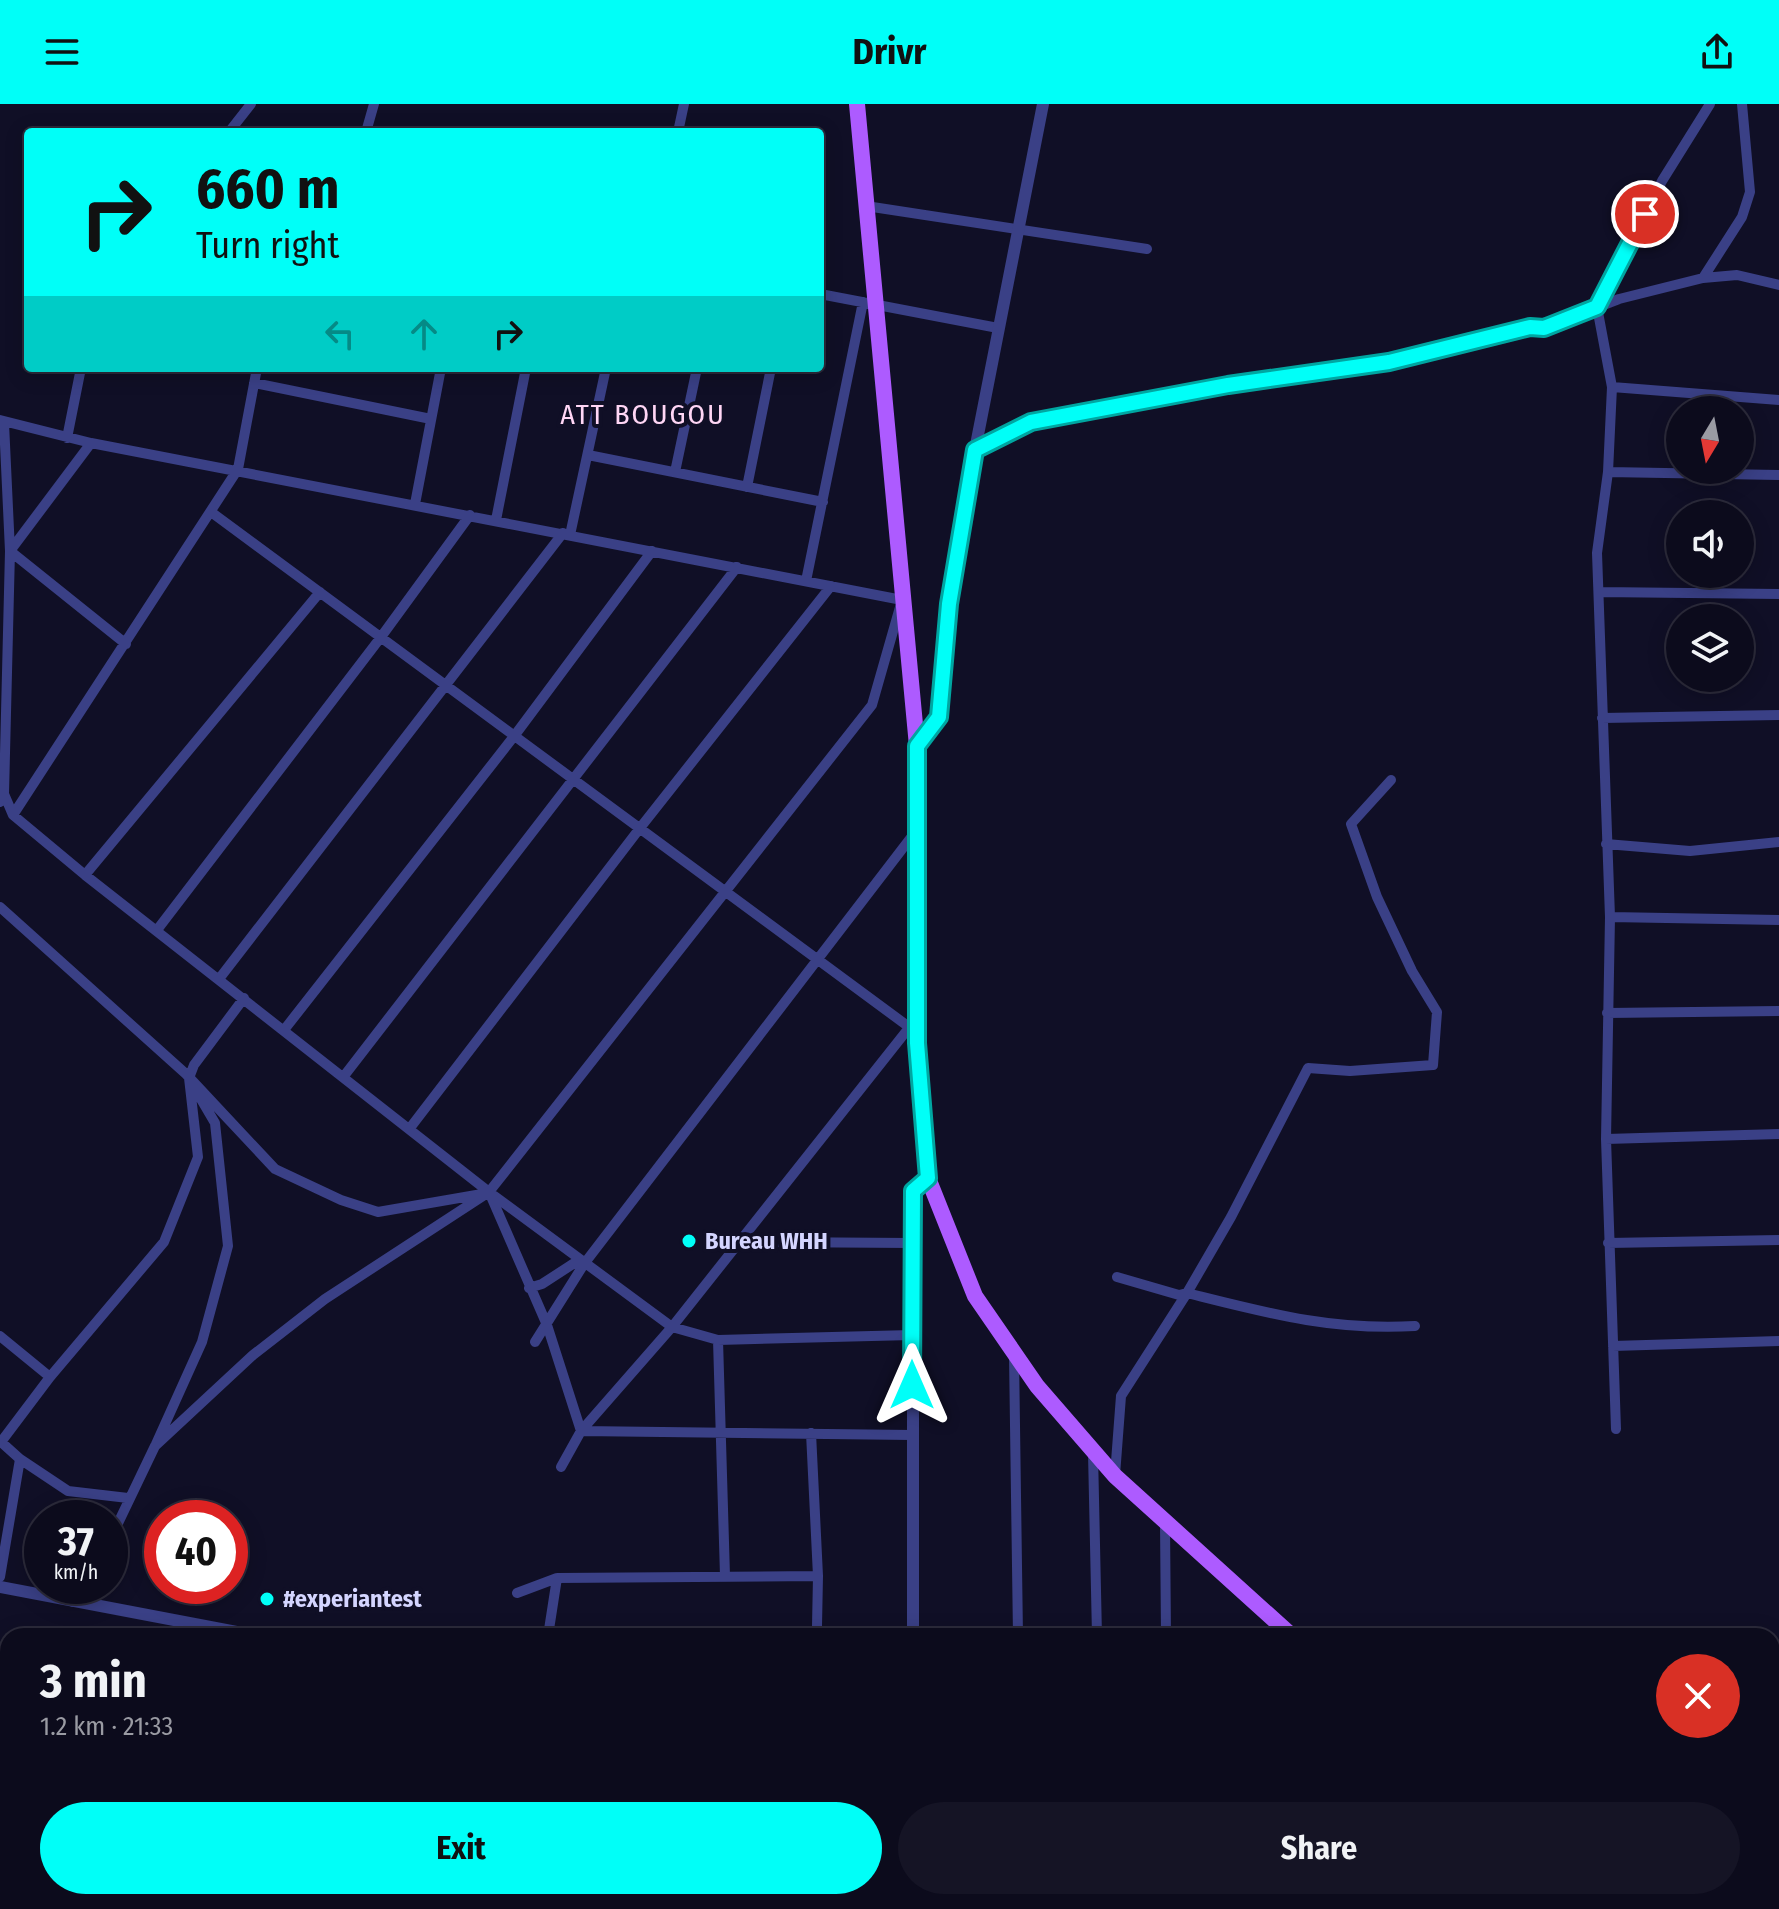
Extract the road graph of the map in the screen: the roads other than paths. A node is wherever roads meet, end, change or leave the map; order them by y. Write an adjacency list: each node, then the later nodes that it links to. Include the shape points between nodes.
1 (251, 104): 8 (street)
2 (374, 104): 9 (street)
3 (684, 104): 10 (street)
4 (857, 104): 11 (main road)
5 (1043, 104): 12 (street)
6 (1710, 104): 18 (street, via 1662,181)
7 (1742, 104): 14 (street, via 1750,192 1742,217)
8 (232, 128)
9 (367, 128)
10 (679, 128)
11 (866, 206): 12 (street); 17 (main road)
12 (1018, 229): 13 (street); 19 (street)
13 (1147, 249)
14 (1703, 278): 15 (street, via 1737,275); 18 (street)
15 (1779, 285)
16 (824, 295): 17 (street)
17 (869, 304): 19 (street); 41 (street); 55 (main road)
18 (1597, 307): 28 (street); 34 (street, via 1544,328 1389,362 1031,422)
19 (998, 328): 34 (street)
20 (80, 372): 32 (street)
21 (256, 372): 27 (street)
22 (440, 372): 30 (street)
23 (525, 372): 45 (street)
24 (605, 372): 35 (street)
25 (696, 372): 37 (street)
26 (770, 372): 40 (street)
27 (254, 383): 30 (street); 36 (street)
28 (1612, 387): 29 (street); 38 (street)
29 (1779, 400)
30 (431, 419): 42 (street)
31 (2, 422): 32 (street); 47 (street)
32 (67, 438): 33 (street)
33 (91, 443): 36 (street); 47 (street)
34 (975, 450): 62 (street, via 949,604 939,717)
35 (588, 455): 37 (street); 46 (street)
36 (238, 469): 42 (street); 43 (street)
37 (675, 472): 40 (street)
38 (1608, 472): 39 (street); 53 (street, via 1597,553)
39 (1779, 475)
40 (747, 487): 41 (street)
41 (823, 502): 50 (street)
42 (415, 504): 44 (street)
43 (211, 512): 52 (street); 57 (street)
44 (470, 515): 45 (street); 56 (street)
45 (496, 520): 46 (street)
46 (567, 534): 48 (street); 58 (street)
47 (10, 551): 57 (street); 65 (street)
48 (652, 551): 49 (street); 61 (street)
49 (737, 567): 50 (street); 63 (street)
50 (806, 581): 51 (street)
51 (831, 586): 55 (street); 67 (street)
52 (320, 592): 56 (street); 71 (street)
53 (1599, 592): 54 (street); 60 (street)
54 (1779, 594)
55 (902, 600): 62 (main road); 72 (street, via 872,705)
56 (381, 637): 58 (street); 76 (street)
57 (126, 644): 66 (street)
58 (446, 684): 61 (street); 78 (street)
59 (1779, 715): 60 (street)
60 (1602, 718): 70 (street)
61 (515, 735): 63 (street); 83 (street)
62 (917, 746): 68 (main road)
63 (572, 778): 67 (street); 84 (street)
64 (1391, 780): 98 (street, via 1351,824 1377,897 1437,1012 1433,1065 1350,1071 1308,1068 1262,1162)
65 (2, 798): 66 (street)
66 (13, 815): 71 (street)
67 (640, 828): 72 (street); 86 (street)
68 (917, 829): 77 (street); 82 (main road)
69 (1779, 842): 70 (street, via 1690,851)
70 (1606, 844): 74 (street)
71 (85, 875): 76 (street)
72 (725, 891): 77 (street); 90 (street)
73 (0, 907): 85 (street)
74 (1610, 917): 75 (street); 81 (street)
75 (1779, 920)
76 (157, 930): 78 (street)
77 (818, 960): 82 (street); 95 (street)
78 (219, 979): 79 (street)
79 (244, 998): 83 (street); 85 (street)
80 (1779, 1011): 81 (street)
81 (1607, 1013): 88 (street)
82 (913, 1022): 89 (main road); 92 (street)
83 (284, 1030): 84 (street)
84 (344, 1076): 86 (street)
85 (189, 1078): 90 (street, via 275,1169 341,1200 378,1212); 109 (street, via 198,1157 164,1242); 116 (street, via 215,1123 228,1246 202,1342)
86 (410, 1128): 90 (street)
87 (1779, 1134): 88 (street)
88 (1606, 1139): 94 (street)
89 (928, 1178): 93 (street, via 913,1191); 108 (main road, via 975,1296)
90 (489, 1192): 95 (street); 97 (street); 116 (street, via 325,1299 253,1355)
91 (1779, 1240): 94 (street)
92 (741, 1242): 93 (street); 101 (street)
93 (913, 1243): 102 (street)
94 (1608, 1243): 107 (street)
95 (581, 1262): 97 (street); 99 (street); 101 (street)
96 (1117, 1277): 98 (street)
97 (529, 1288): 99 (street)
98 (1187, 1293): 100 (street, via 1297,1321); 120 (street, via 1121,1396)
99 (547, 1325): 106 (street); 111 (street)
100 (1415, 1326)
101 (672, 1327): 104 (street); 111 (street)
102 (912, 1335): 104 (street); 114 (street)
103 (0, 1336): 109 (street)
104 (718, 1340): 112 (street)
105 (1779, 1341): 107 (street)
106 (535, 1342)
107 (1613, 1346): 110 (street)
108 (1014, 1355): 117 (main road); 135 (street)
109 (50, 1377): 115 (street)
110 (1616, 1429)
111 (581, 1431): 112 (street); 119 (street)
112 (722, 1431): 113 (street); 123 (street)
113 (811, 1433): 114 (street); 124 (street)
114 (912, 1435): 134 (street)
115 (1, 1442): 118 (street)
116 (155, 1446): 121 (street)
117 (1093, 1453): 120 (main road); 136 (street)
118 (20, 1459): 121 (street, via 68,1491); 125 (street)
119 (561, 1467)
120 (1115, 1476): 122 (main road)
121 (128, 1498)
122 (1165, 1524): 137 (street); 138 (main road)
123 (725, 1576): 124 (street); 126 (street)
124 (818, 1576): 131 (street)
125 (0, 1577)
126 (557, 1578): 129 (street); 133 (street)
127 (0, 1587): 128 (street)
128 (24, 1592)
129 (517, 1593)
130 (84, 1604): 132 (street)
131 (817, 1626)
132 (214, 1628)
133 (549, 1628)
134 (913, 1628)
135 (1018, 1628)
136 (1097, 1628)
137 (1166, 1628)
138 (1283, 1628)

